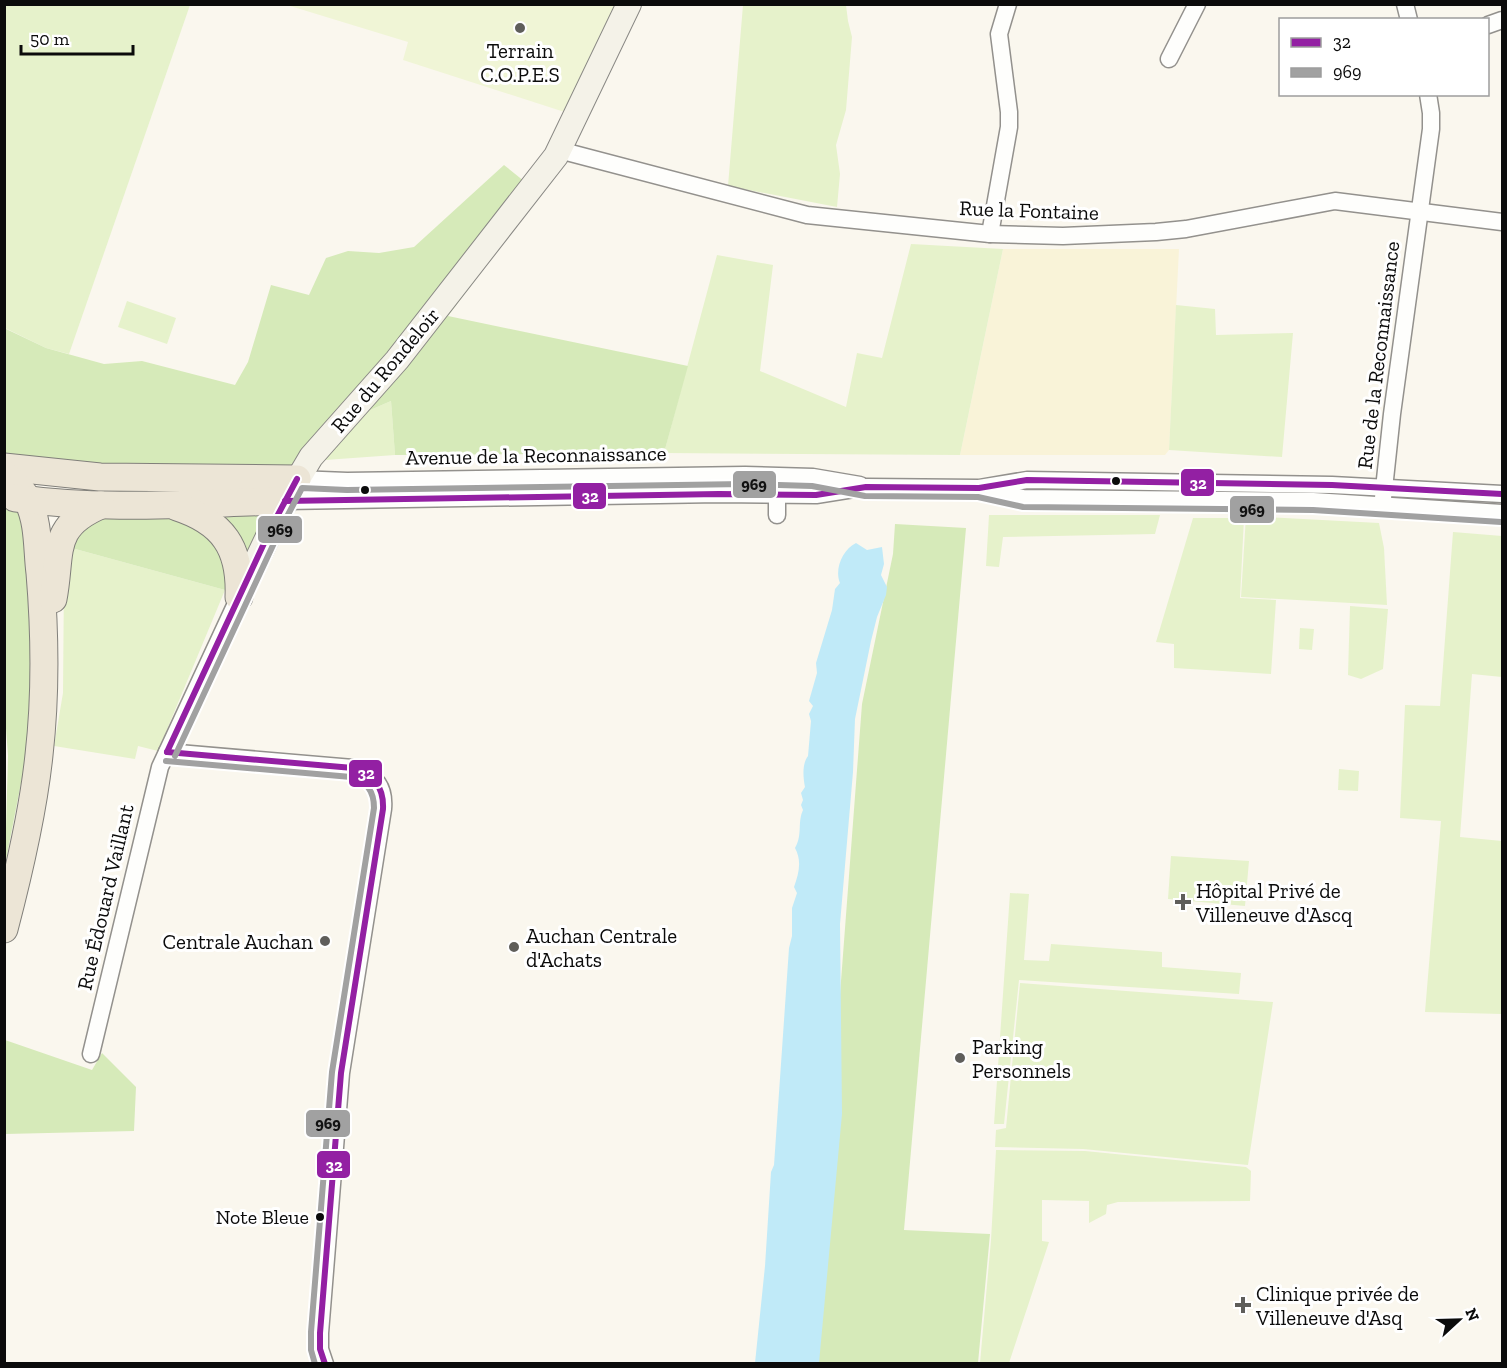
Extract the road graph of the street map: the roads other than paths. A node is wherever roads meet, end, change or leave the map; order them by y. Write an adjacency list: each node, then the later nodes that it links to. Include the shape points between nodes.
1 (629, 4): 6 (street, Rue du Rondeloir)
2 (1008, 4): 9 (street, via 999,34 1009,127)
3 (1197, 4): 4 (street)
4 (1169, 59)
5 (1428, 96): 7 (street, Rue de la Reconnaissance, via 1431,129)
6 (559, 150): 9 (street, Rue la Fontaine, via 807,215); 16 (street, Rue du Rondeloir, via 397,360 311,457)
7 (1419, 211): 8 (street, Rue la Fontaine); 9 (street, Rue la Fontaine, via 1335,201 1156,232 1063,237); 14 (street, Rue de la Reconnaissance)
8 (1503, 222)
9 (990, 234)
10 (4, 467): 16 (main road, via 71,476)
11 (4, 474): 19 (main road, via 19,488)
12 (777, 476): 13 (street, Avenue de la Reconnaissance, via 828,478); 16 (street, Avenue de la Reconnaissance, via 347,481); 17 (street)
13 (866, 487): 15 (street, Avenue de la Reconnaissance); 17 (street, Avenue de la Reconnaissance, via 830,494)
14 (1383, 487): 15 (street, Avenue de la Reconnaissance, via 1027,480); 18 (street, Avenue de la Reconnaissance); 22 (street, Rue de la Reconnaissance)
15 (979, 488): 22 (street, Avenue de la Reconnaissance, via 1023,498)
16 (291, 490): 17 (street, Avenue de la Reconnaissance); 21 (main road); 25 (street, Rue du Rondeloir)
17 (777, 494): 24 (street)
18 (1503, 494)
19 (16, 498): 20 (main road); 26 (main road, via 35,522)
20 (102, 505): 21 (main road); 26 (main road, via 77,518 62,536)
21 (170, 505): 25 (main road, via 207,519 226,539 236,564)
22 (1383, 505): 23 (street, Avenue de la Reconnaissance)
23 (1503, 513)
24 (777, 515)
25 (238, 597): 27 (street, Rue du Rondeloir)
26 (44, 644): 28 (main road, via 39,757)
27 (167, 752): 29 (street, Rue Édouard Vaillant); 30 (street, via 353,768 375,778 383,795 340,1081 320,1333)
28 (4, 929)
29 (91, 1054)
30 (325, 1364)

